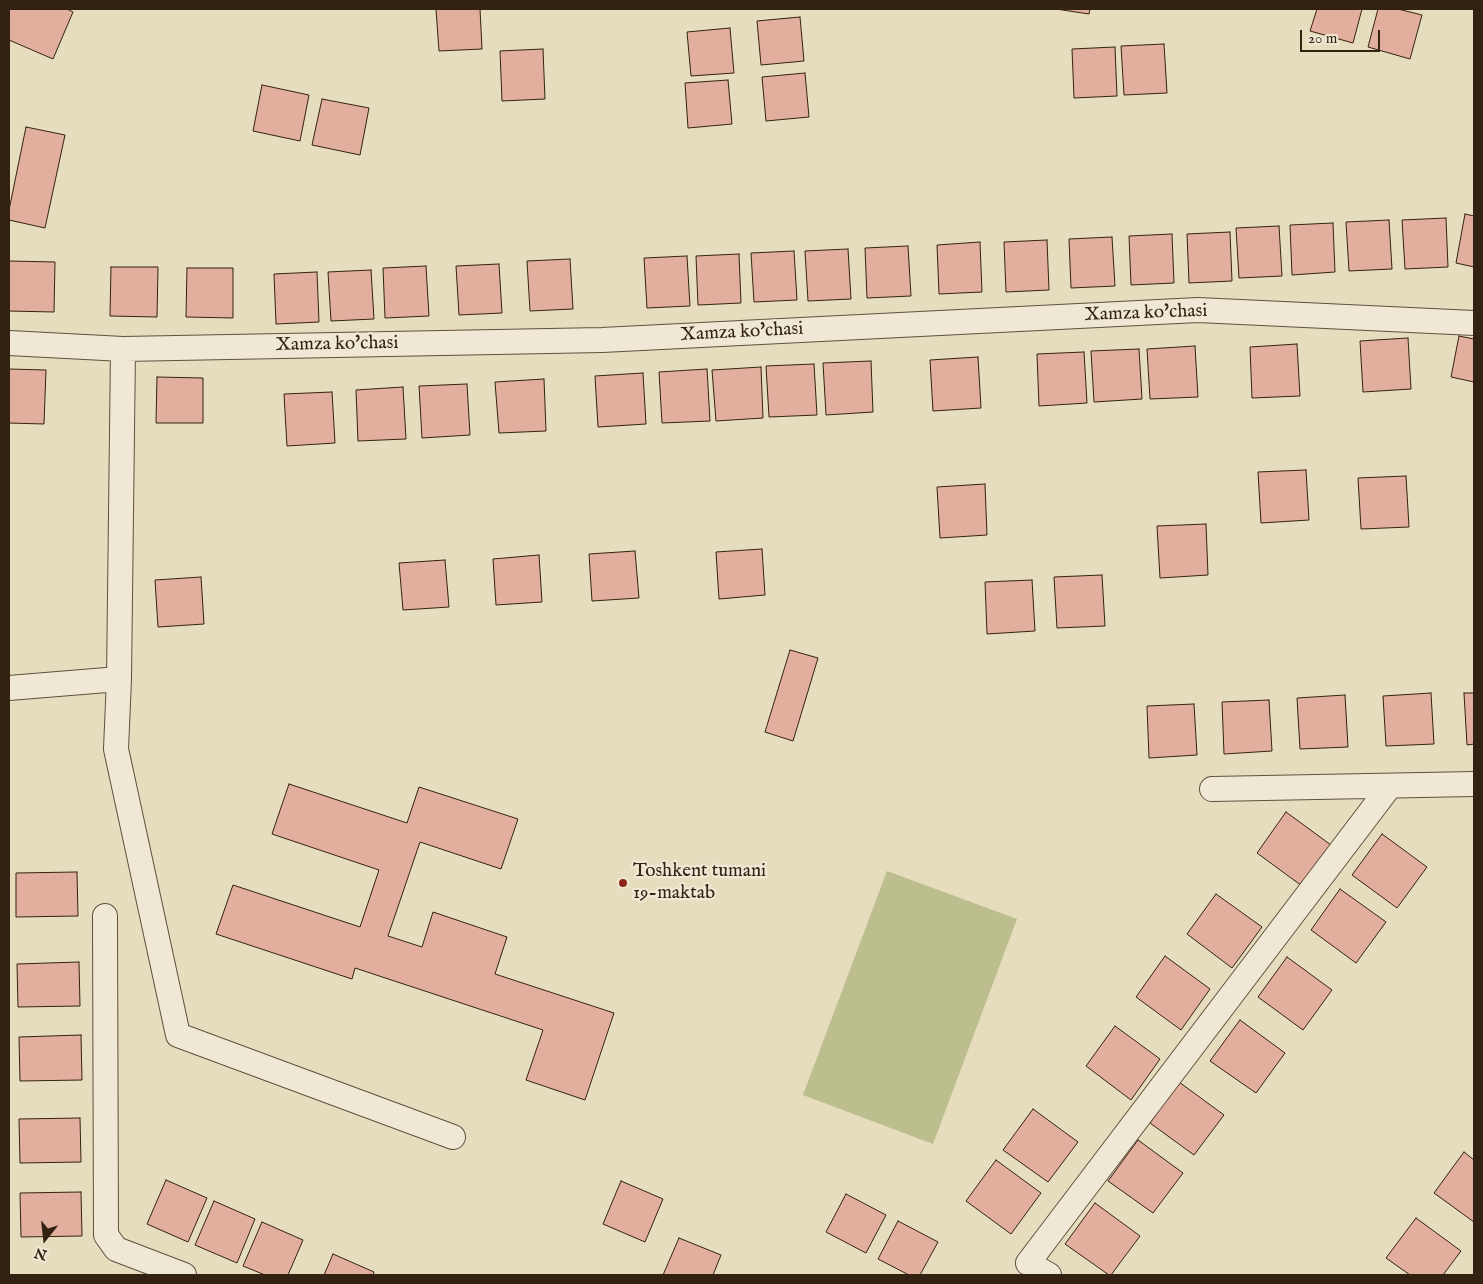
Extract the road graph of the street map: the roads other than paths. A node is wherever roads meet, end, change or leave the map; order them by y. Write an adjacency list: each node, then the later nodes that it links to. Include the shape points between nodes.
1 (1474, 323): 3 (street, Xamza ko'chasi, via 1198,310 602,340)
2 (9, 343): 3 (street, Xamza ko'chasi)
3 (123, 349): 4 (street)
4 (119, 679): 5 (street); 10 (street, via 116,748 178,1035)
5 (9, 688)
6 (1474, 784): 7 (street)
7 (1390, 786): 8 (street); 13 (street, via 1028,1263)
8 (1212, 790)
9 (106, 916): 11 (street, via 106,1235 116,1249)
10 (453, 1137)
11 (157, 1270): 12 (street)
12 (184, 1275)
13 (1049, 1275)

